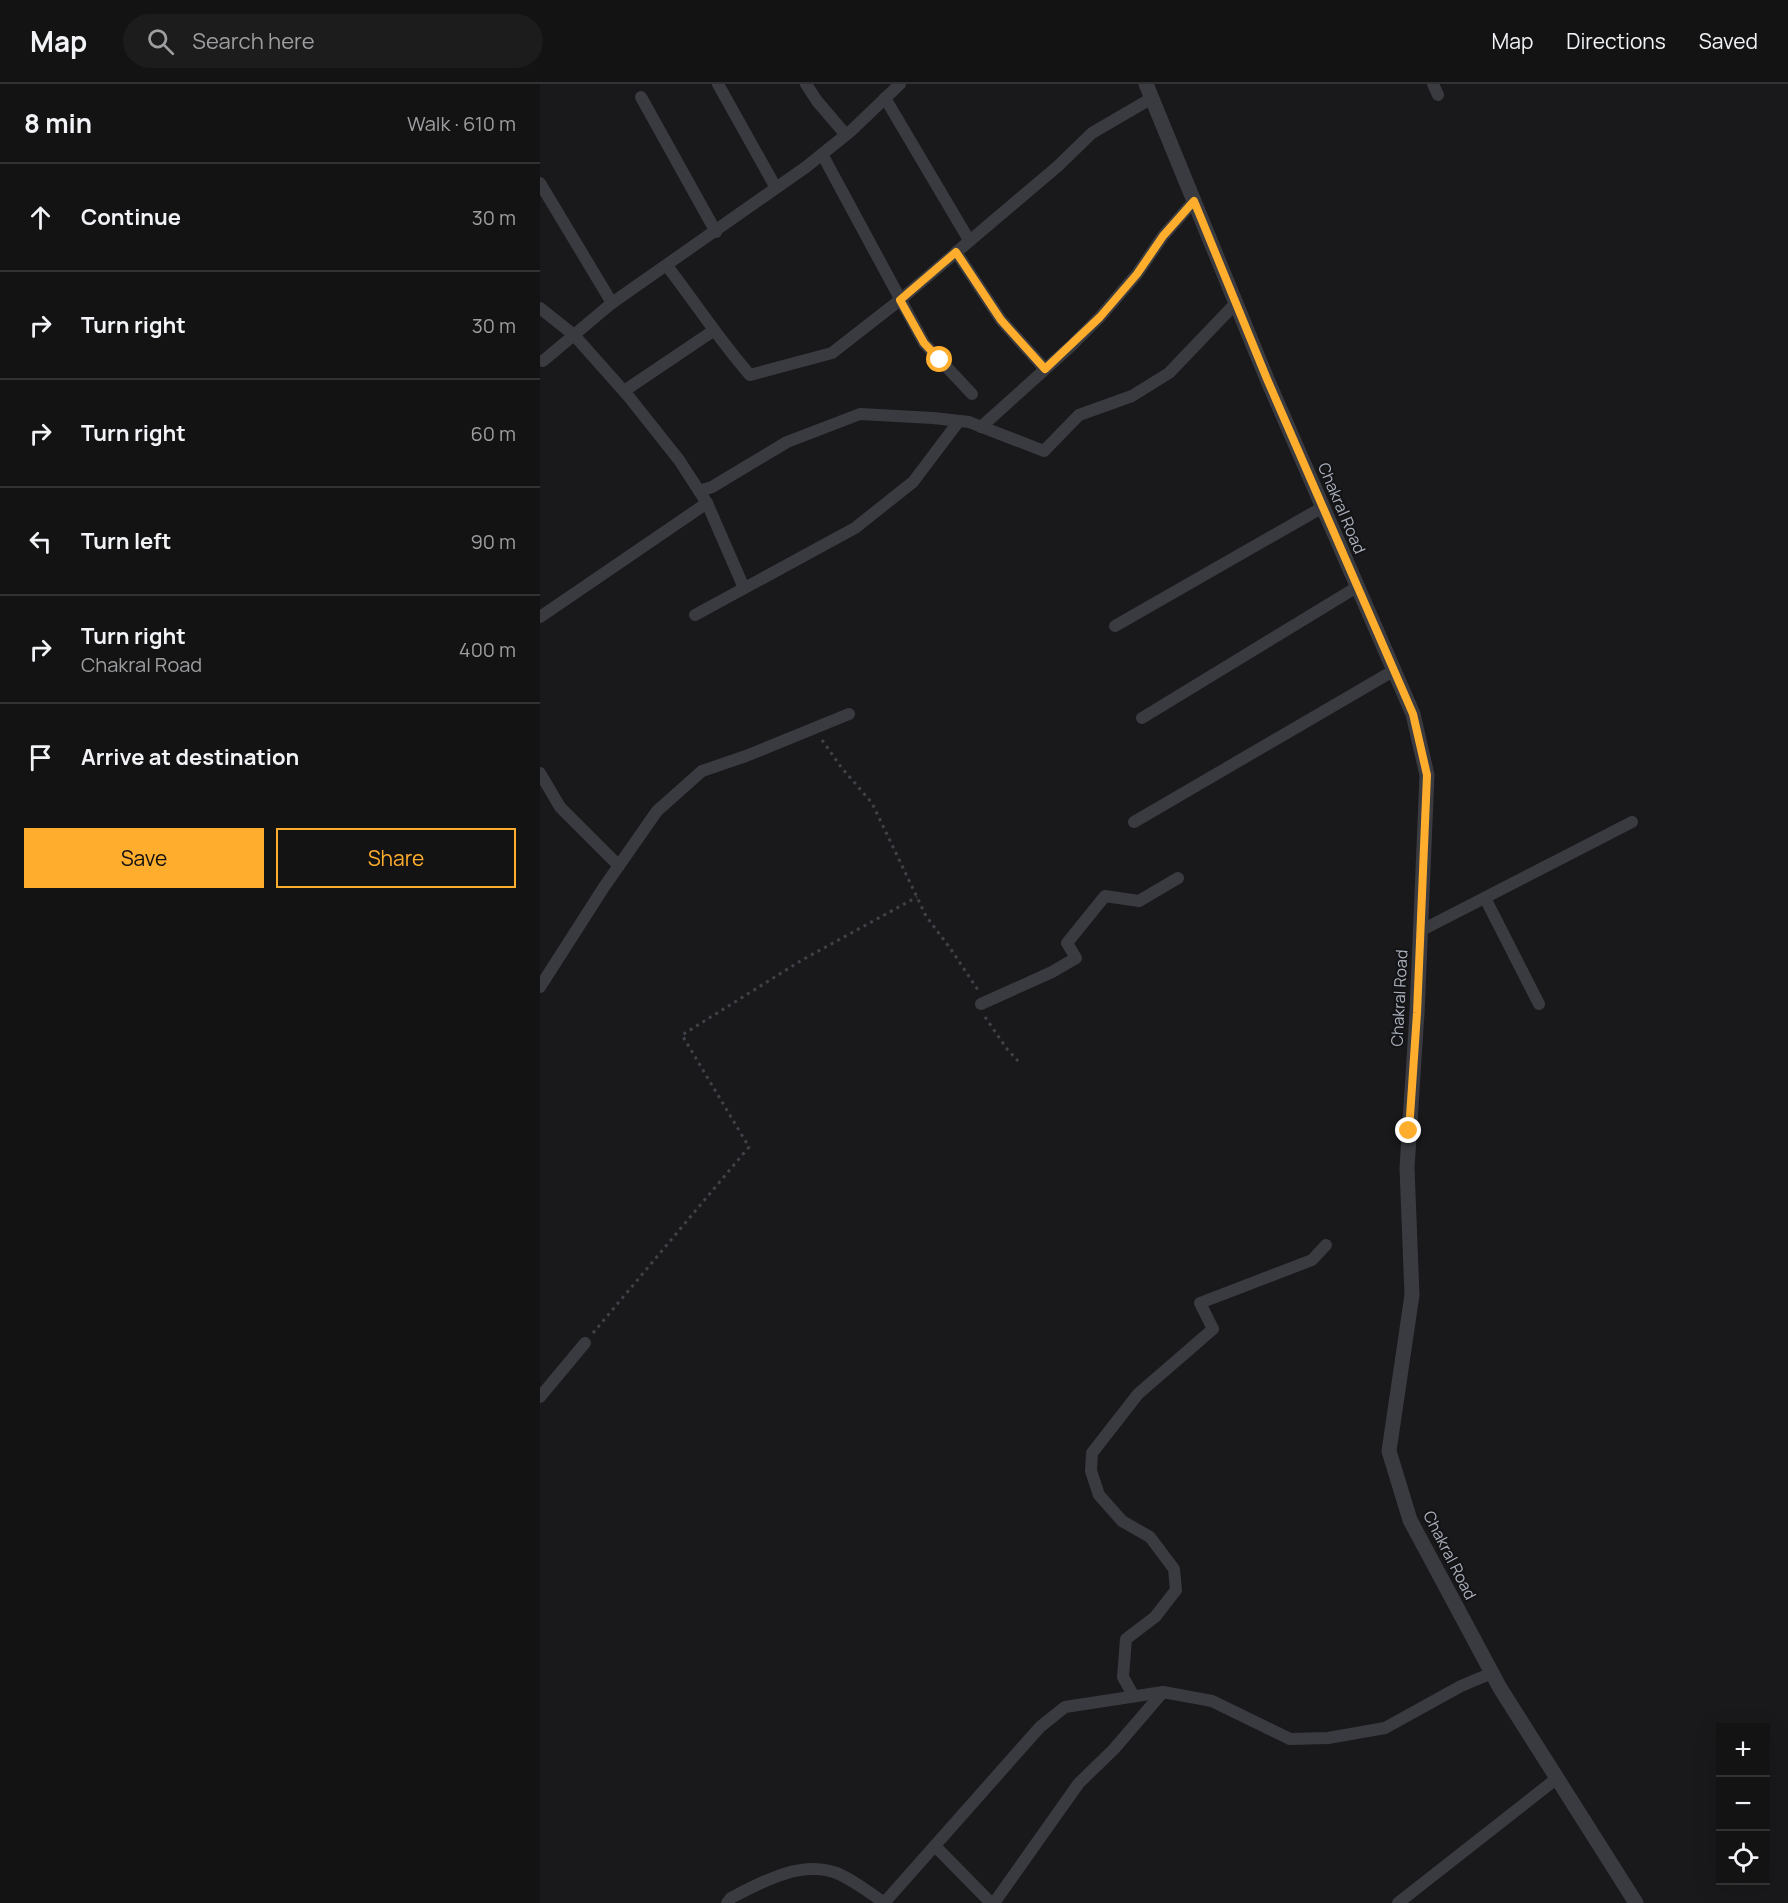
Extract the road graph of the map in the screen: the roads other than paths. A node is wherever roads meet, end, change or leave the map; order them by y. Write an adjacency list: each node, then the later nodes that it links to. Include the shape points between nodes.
1 (718, 84): 10 (street)
2 (806, 84): 7 (street)
3 (900, 84): 6 (street)
4 (1148, 88): 11 (street, Chakral Road); 13 (street)
5 (640, 97): 12 (street)
6 (885, 98): 7 (street); 13 (street)
7 (846, 135): 8 (street)
8 (822, 154): 10 (street); 16 (street)
9 (540, 183): 17 (street)
10 (776, 189): 12 (street)
11 (1194, 201): 18 (street, Chakral Road); 23 (street, via 1100,317)
12 (716, 232): 15 (street)
13 (969, 240): 14 (street)
14 (956, 252): 16 (street); 23 (street, via 1001,320)
15 (667, 266): 17 (street); 20 (street)
16 (900, 300): 20 (street, via 832,353 750,375); 25 (street, via 924,343)
17 (612, 303): 21 (street)
18 (1236, 303): 27 (street, via 1169,373 1132,396 1079,416 1044,451); 30 (street, Chakral Road)
19 (540, 308): 21 (street)
20 (713, 331): 24 (street)
21 (574, 335): 22 (street); 24 (street)
22 (543, 361)
23 (1045, 369): 27 (street)
24 (624, 391): 28 (street)
25 (972, 394)
26 (959, 421): 27 (street); 28 (street, via 860,414 787,442); 32 (street, via 913,482 855,528)
27 (981, 427)
28 (699, 491): 29 (street)
29 (706, 503): 32 (street); 34 (street)
30 (1323, 507): 31 (street, Chakral Road); 35 (street)
31 (1357, 587): 36 (street, Chakral Road); 38 (street)
32 (744, 588): 33 (street)
33 (695, 615)
34 (540, 617)
35 (1114, 626)
36 (1393, 671): 40 (street); 45 (street, Chakral Road, via 1413,714 1427,775)
37 (849, 714): 42 (street, via 702,771 657,812)
38 (1142, 718)
39 (540, 774): 42 (street, via 560,807)
40 (1134, 822)
41 (1632, 822): 44 (street)
42 (619, 866): 46 (street)
43 (1178, 878): 47 (street, via 1139,901 1105,896 1067,943 1076,958)
44 (1485, 898): 45 (street); 48 (street)
45 (1420, 932): 52 (street, Chakral Road, via 1407,1168 1412,1295 1389,1451 1410,1520)
46 (540, 987)
47 (981, 1004)
48 (1539, 1005)
49 (1326, 1245): 54 (street, via 1312,1260 1200,1303 1213,1329 1138,1394 1092,1453 1091,1471 1099,1495 1122,1521 1150,1537 1174,1569 1176,1590 1155,1617 1126,1639 1123,1677)
50 (585, 1343): 51 (street)
51 (540, 1397)
52 (1492, 1673): 53 (street, via 1385,1728 1328,1738 1290,1739 1212,1701); 55 (street, Chakral Road)
53 (1163, 1692): 54 (street); 59 (street, via 1114,1749 1078,1783)
54 (1133, 1695): 56 (street, via 1065,1707 1040,1727)
55 (1556, 1779): 60 (street); 61 (street, Chakral Road)
56 (935, 1846): 58 (street); 59 (street)
57 (727, 1903): 58 (street, via 770,1878 803,1870 842,1875)
58 (884, 1903)
59 (993, 1903)
60 (1398, 1903)
61 (1636, 1903)

